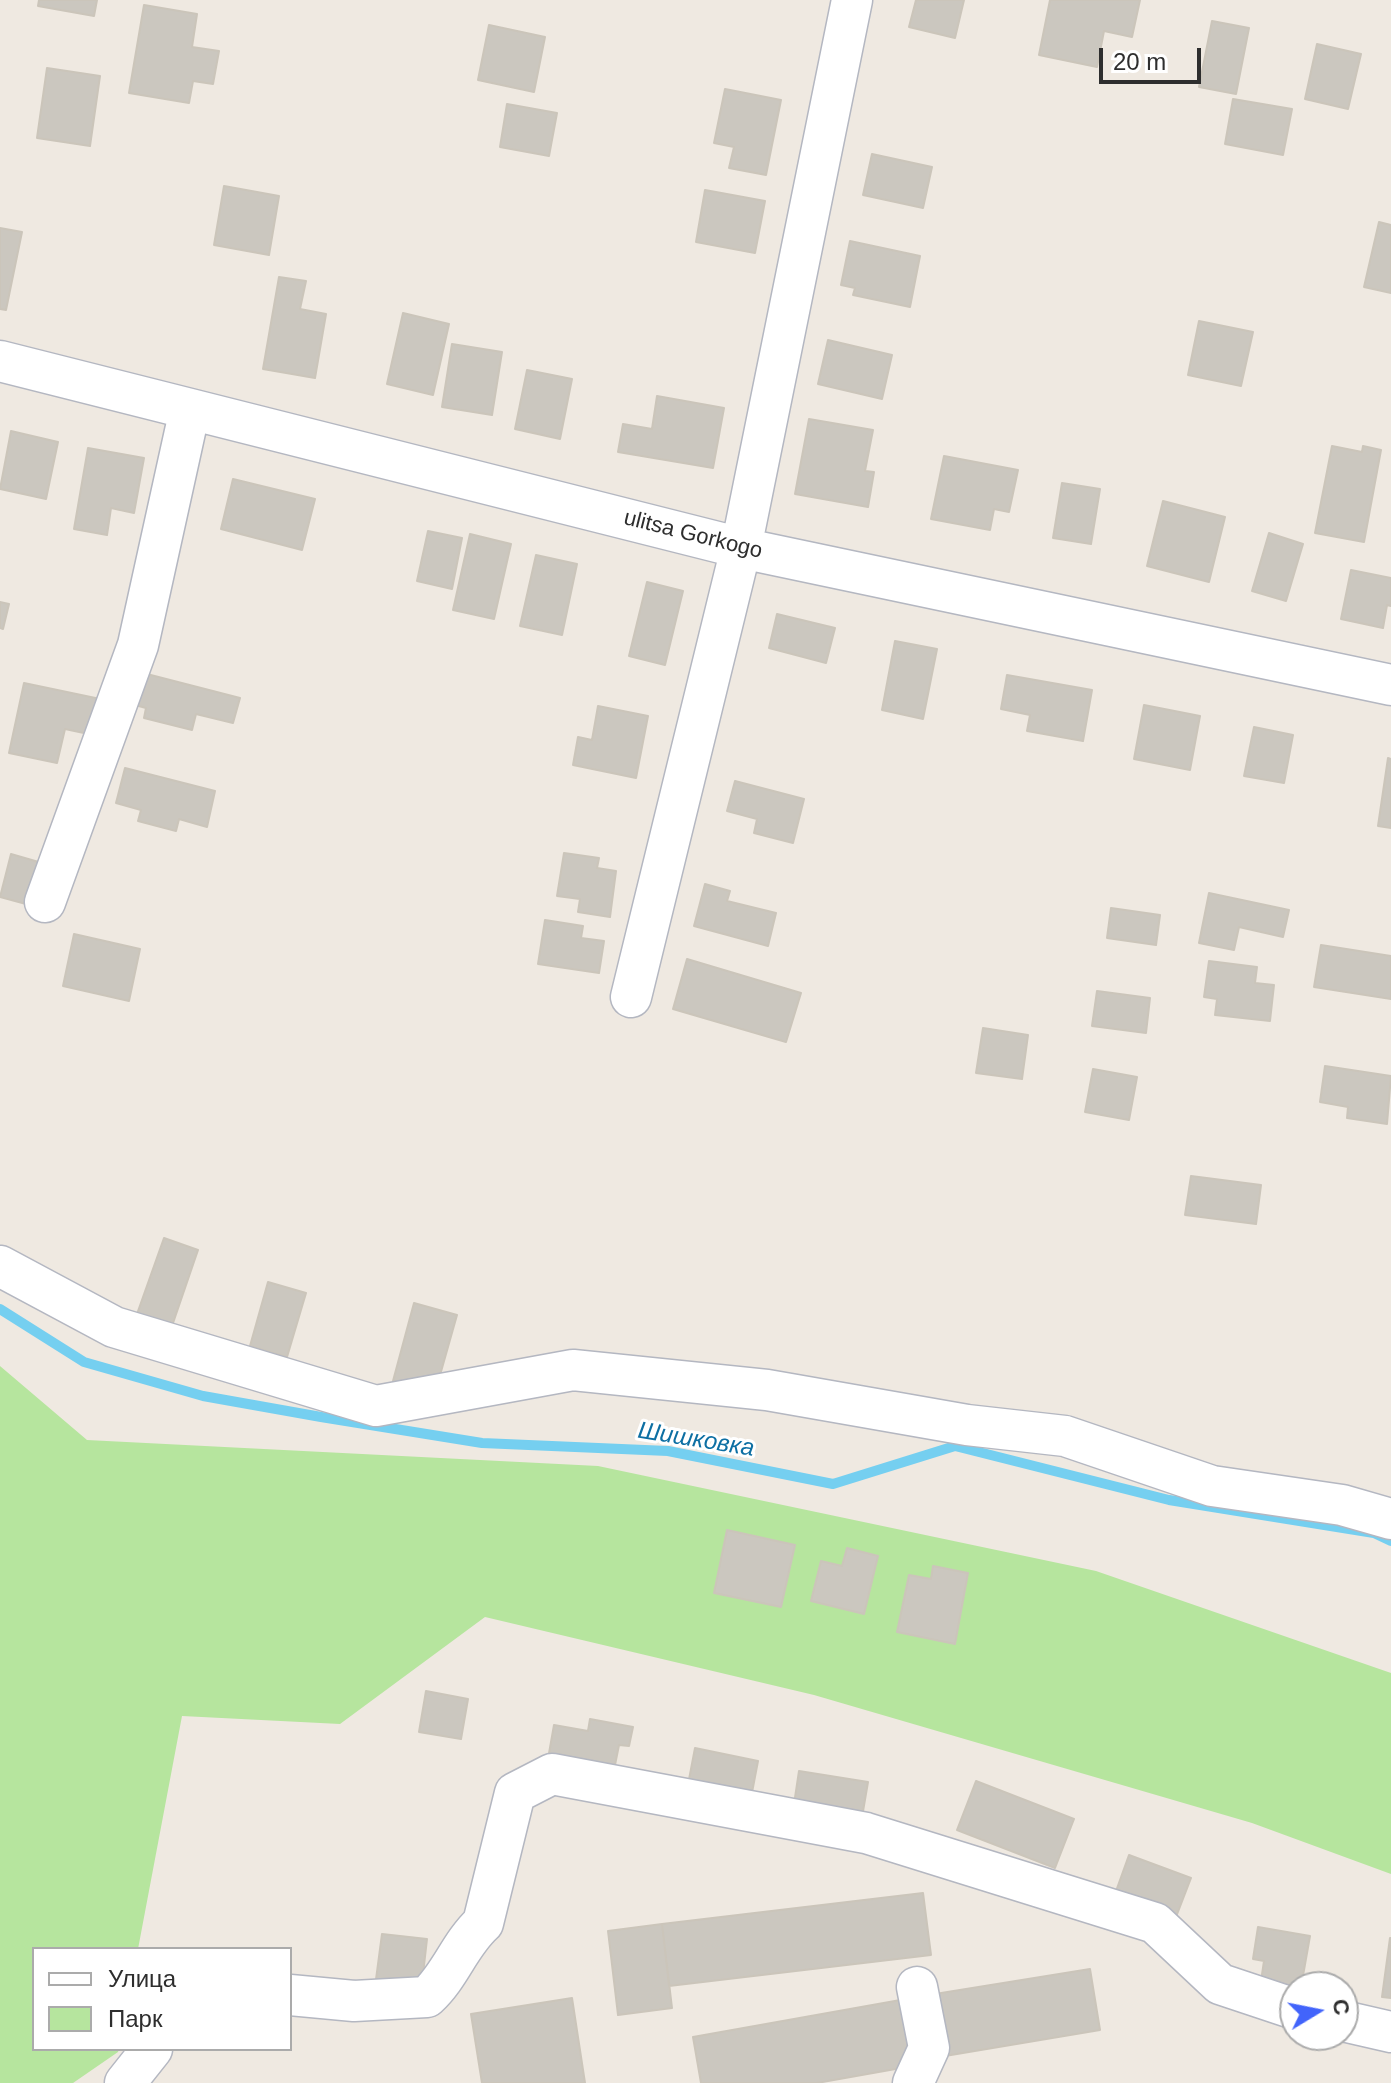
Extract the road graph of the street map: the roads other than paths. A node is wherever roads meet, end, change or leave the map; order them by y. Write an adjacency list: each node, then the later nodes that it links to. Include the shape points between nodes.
1 (852, 0): 4 (street)
2 (0, 361): 3 (street, ulitsa Gorkogo)
3 (190, 409): 4 (street, ulitsa Gorkogo); 6 (street, via 138,645)
4 (741, 548): 5 (street, ulitsa Gorkogo); 7 (street)
5 (1391, 685)
6 (45, 902)
7 (631, 997)
8 (0, 1266): 9 (street, via 114,1327 376,1406 573,1370 767,1390 967,1425 1065,1436 1212,1486 1342,1505)
9 (1391, 1519)
10 (917, 1987): 17 (street, via 929,2048)
11 (292, 1995): 12 (street, via 354,2001 427,1997 444,1982 468,1937 483,1923 515,1793 552,1774 866,1833 1155,1923 1220,1984)
12 (1279, 2004)
13 (1359, 2025): 14 (street)
14 (1391, 2032)
15 (150, 2051): 16 (street)
16 (125, 2083)
17 (913, 2083)

